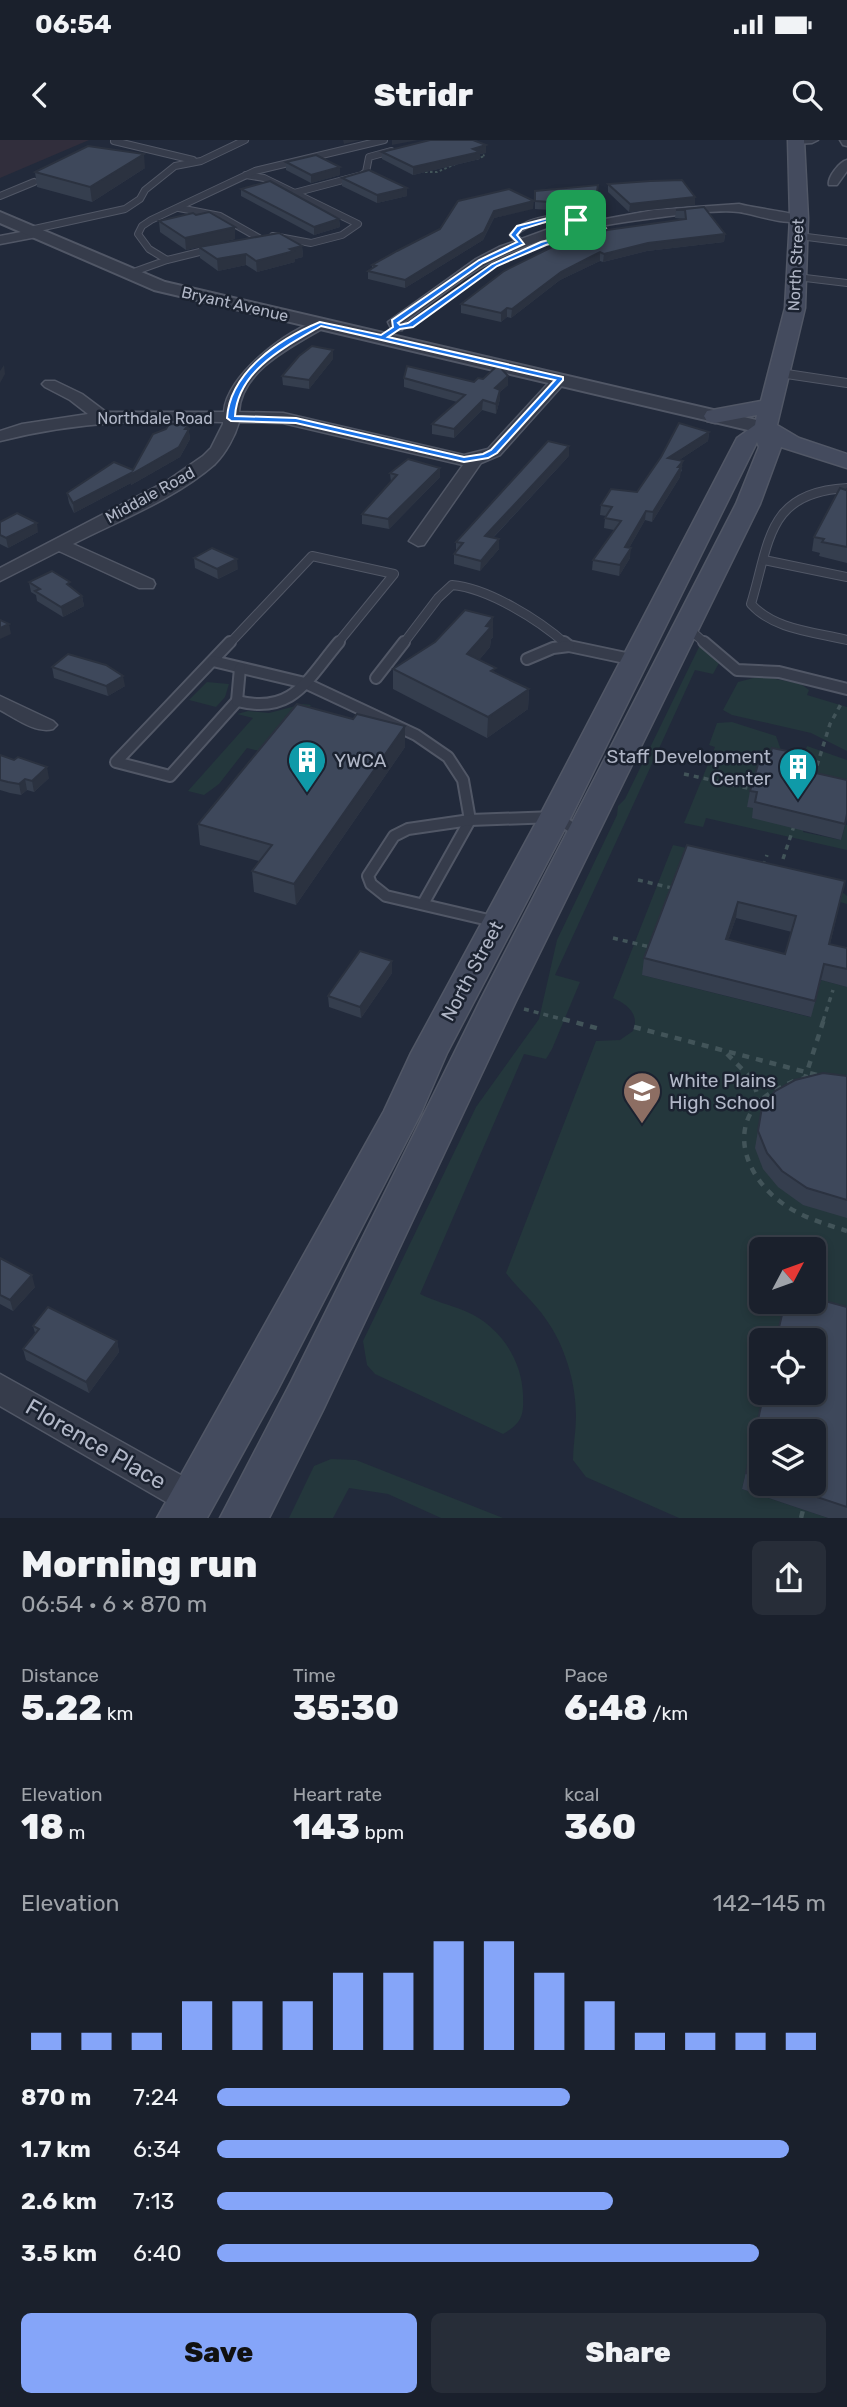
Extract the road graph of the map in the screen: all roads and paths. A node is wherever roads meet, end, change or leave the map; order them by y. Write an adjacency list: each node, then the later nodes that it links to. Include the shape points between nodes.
1 (245, 140): 13 (lane)
2 (384, 140): 6 (lane)
3 (796, 140): 4 (street); 23 (main road, North Street)
4 (812, 140)
5 (116, 141): 7 (lane); 13 (lane)
6 (372, 143): 9 (lane); 17 (lane, via 275,164)
7 (103, 146)
8 (400, 149): 9 (lane)
9 (391, 151): 19 (lane, via 369,158 362,175)
10 (483, 155): 12 (path)
11 (449, 158): 15 (path, via 460,162)
12 (472, 159)
13 (201, 161): 25 (lane, via 176,166 125,208)
14 (436, 169): 15 (path)
15 (441, 171): 16 (path)
16 (425, 172)
17 (246, 175): 19 (lane, via 264,178); 21 (lane)
18 (34, 182): 20 (lane)
19 (294, 193): 27 (lane, via 358,225 308,243 283,235)
20 (0, 196)
21 (179, 208): 27 (lane, via 220,216); 32 (lane, via 151,220 138,234 149,249)
22 (0, 217): 25 (street, Bryant Avenue)
23 (799, 218): 24 (street, via 760,214 744,220 711,215); 26 (main road, North Street)
24 (598, 226): 33 (street); 33 (street, via 522,243)
25 (34, 232): 28 (street); 34 (street, Bryant Avenue)
26 (799, 236): 30 (lane); 35 (main road, North Street)
27 (259, 238): 29 (lane)
28 (0, 240)
29 (246, 241)
30 (847, 242)
31 (221, 247): 32 (lane)
32 (167, 260): 34 (lane)
33 (488, 263): 38 (street, via 410,325)
34 (128, 274): 37 (street, Bryant Avenue, via 192,295)
35 (797, 277): 36 (lane); 39 (main road, North Street)
36 (847, 283)
37 (320, 324): 38 (street, Bryant Avenue); 46 (street, Middale Road, via 252,370 232,402)
38 (390, 332): 40 (street, Bryant Avenue)
39 (780, 373): 41 (lane); 45 (main road, North Street)
40 (560, 379): 44 (street, Bryant Avenue); 49 (street, via 494,452)
41 (847, 383)
42 (50, 384): 43 (street)
43 (102, 416): 46 (street, Northdale Road); 47 (street, Northdale Road)
44 (715, 416): 45 (main road)
45 (768, 417): 48 (main road, via 799,434); 50 (main road, via 791,443); 58 (main road, North Street, via 770,447); 62 (main road, North Street, via 748,438)
46 (231, 418): 49 (street, Northdale Road, via 283,418); 53 (street, Middale Road, via 218,450 194,472)
47 (0, 436)
48 (847, 448)
49 (475, 459): 52 (street)
50 (847, 461)
51 (847, 488): 54 (lane, via 816,494 785,508 776,519)
52 (418, 541)
53 (58, 544): 55 (street, Middale Road); 57 (street)
54 (764, 559): 56 (lane); 59 (lane, via 751,604 756,613 770,621)
55 (0, 575)
56 (847, 577)
57 (145, 584)
58 (688, 628): 67 (lane, via 737,670 786,672); 77 (main road, North Street)
59 (847, 640)
60 (569, 646): 61 (lane); 62 (lane); 65 (lane, via 543,624 481,593 452,585)
61 (527, 659)
62 (635, 660): 77 (main road, North Street)
63 (213, 661): 64 (lane); 66 (lane, via 312,556 394,574); 68 (lane, via 116,762 170,776)
64 (240, 668): 66 (lane); 68 (lane)
65 (376, 678)
66 (305, 683): 68 (lane, via 279,704 255,706); 76 (lane, via 416,735 448,757 463,780)
67 (847, 689)
68 (237, 701)
69 (0, 702): 71 (street)
70 (841, 704): 73 (path)
71 (46, 725)
72 (684, 774): 74 (path)
73 (810, 785)
74 (752, 789)
75 (797, 817): 79 (path)
76 (470, 820): 77 (lane); 83 (lane); 83 (lane, via 400,832 368,876 386,896)
77 (569, 826): 84 (main road, North Street); 101 (main road, North Street, via 492,1013)
78 (767, 855): 80 (path)
79 (783, 859)
80 (763, 867)
81 (638, 880): 82 (path)
82 (674, 888)
83 (423, 904): 84 (lane)
84 (498, 922): 99 (main road, North Street, via 402,1113)
85 (613, 938): 86 (path)
86 (652, 948)
87 (833, 990): 92 (path)
88 (535, 1012): 90 (path)
89 (634, 1027): 91 (path)
90 (600, 1029)
91 (726, 1052): 92 (path); 94 (path, via 747,1071)
92 (806, 1072): 93 (path); 94 (path, via 805,1078 777,1088)
93 (830, 1078)
94 (759, 1102): 96 (path, via 751,1109 743,1138 751,1170 779,1201)
95 (818, 1209): 96 (path)
96 (815, 1221): 97 (path)
97 (847, 1231)
98 (0, 1388): 99 (street, Florence Place)
99 (187, 1509)
100 (803, 1510): 102 (path)
101 (244, 1518)
102 (802, 1518)

